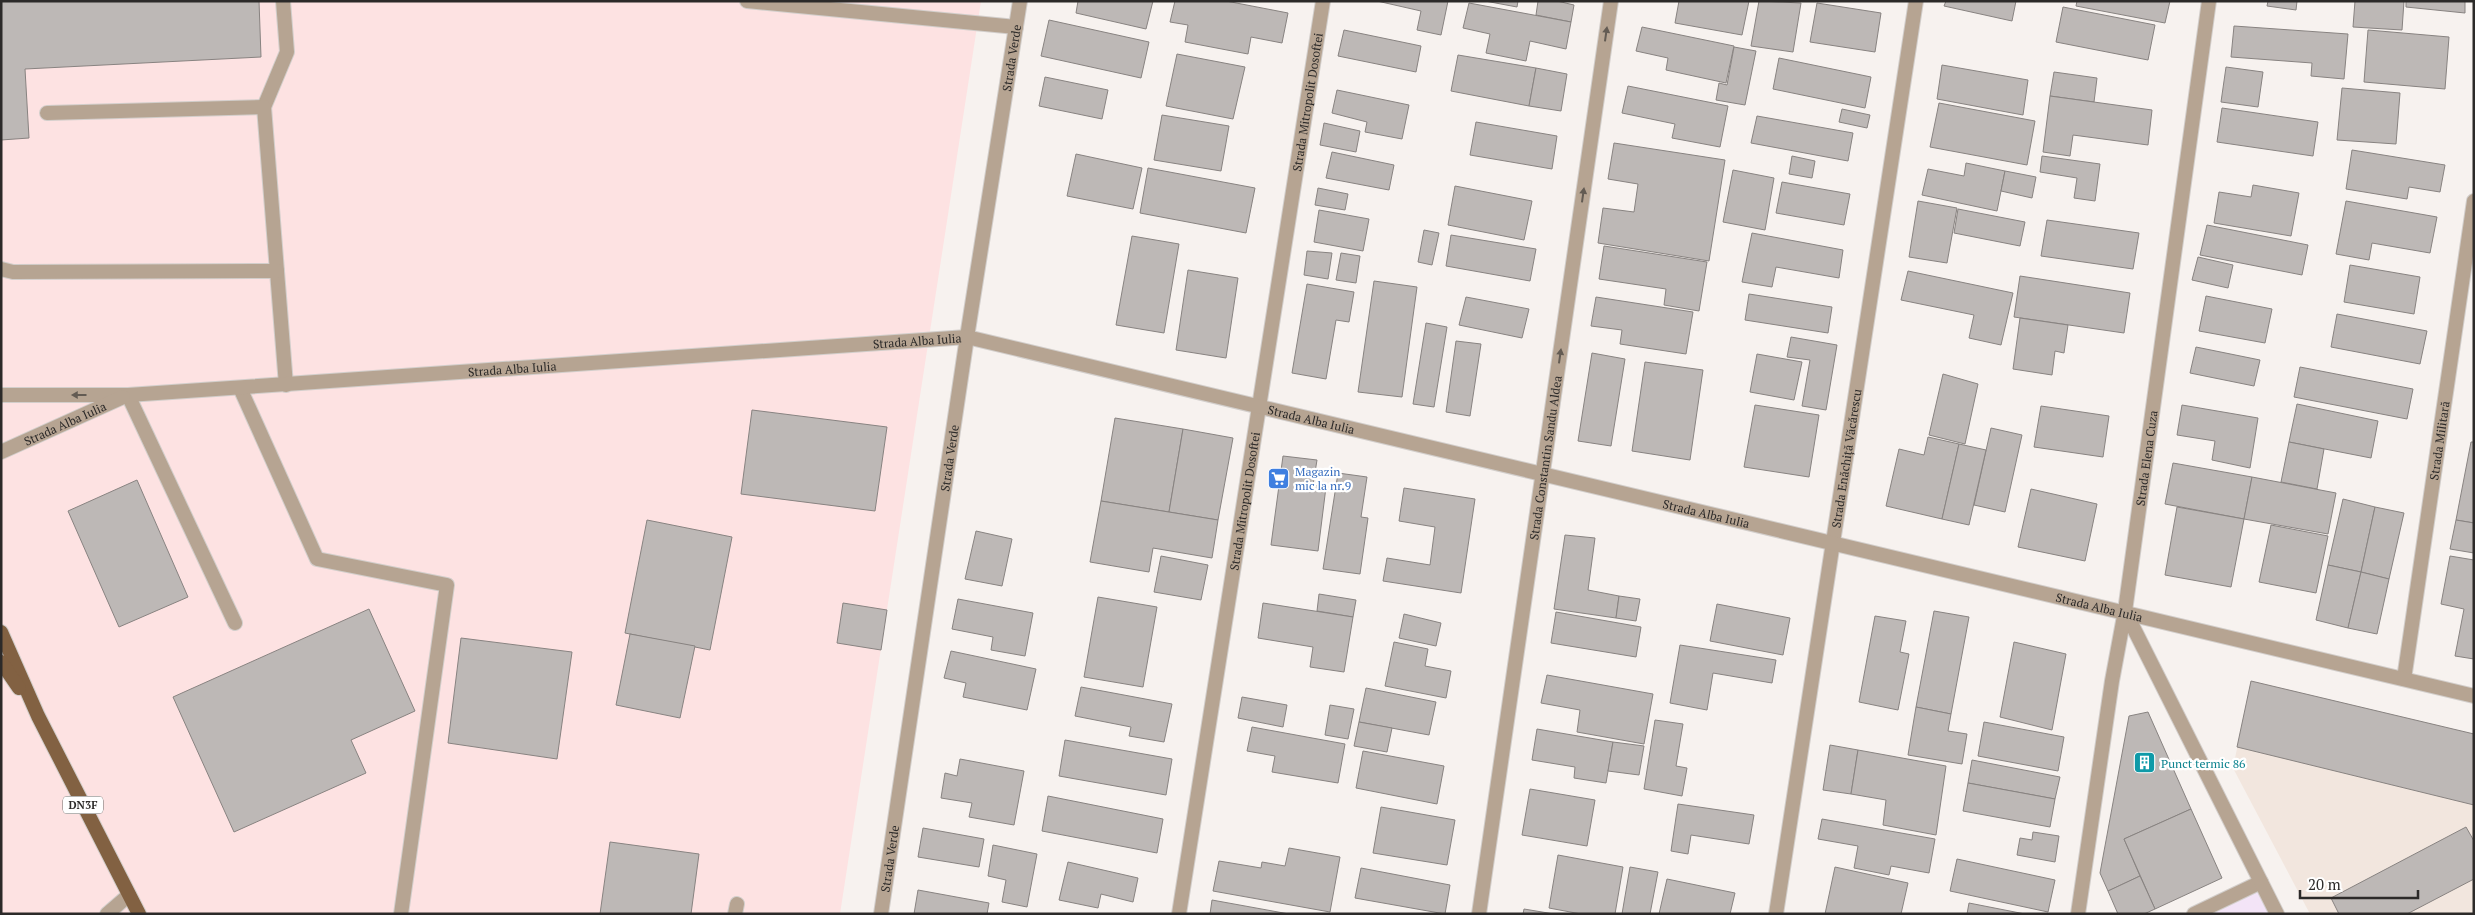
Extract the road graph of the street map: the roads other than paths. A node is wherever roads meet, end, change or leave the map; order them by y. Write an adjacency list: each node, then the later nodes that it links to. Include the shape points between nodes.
1 (283, 1): 9 (street, via 287,52)
2 (747, 1): 8 (street)
3 (1020, 1): 8 (street, Strada Verde)
4 (1323, 1): 19 (street, Strada Mitropolit Dosoftei)
5 (1611, 1): 21 (street, Strada Constantin Sandu Aldea, one-way to 5)
6 (1916, 1): 22 (street, Strada Enăchiță Văcărescu)
7 (2209, 1): 23 (street, Strada Elena Cuza)
8 (1016, 27): 14 (street, Strada Verde)
9 (264, 106): 10 (street); 13 (street)
10 (46, 113)
11 (2474, 202): 27 (street, Strada Militară)
12 (1, 269): 13 (street, via 13,272)
13 (277, 271): 15 (street)
14 (967, 337): 15 (street, Strada Alba Iulia); 19 (street, Strada Alba Iulia); 35 (street, Strada Verde)
15 (286, 385): 16 (street, Strada Alba Iulia)
16 (240, 388): 18 (street, Strada Alba Iulia); 34 (street, via 317,559 447,585)
17 (1, 395): 18 (street, Strada Alba Iulia, one-way to 17)
18 (128, 395): 20 (street, Strada Alba Iulia); 24 (street)
19 (1259, 406): 21 (street, Strada Alba Iulia); 36 (street, Strada Mitropolit Dosoftei)
20 (1, 452)
21 (1543, 473): 22 (street, Strada Alba Iulia); 37 (street, Strada Constantin Sandu Aldea)
22 (1833, 543): 23 (street, Strada Alba Iulia); 38 (street, Strada Enăchiță Văcărescu)
23 (2125, 611): 27 (street, Strada Alba Iulia); 30 (street); 39 (street, Strada Elena Cuza)
24 (235, 623)
25 (1, 632): 29 (main road, DN3F)
26 (1, 662): 29 (main road, DN3F)
27 (2404, 679): 28 (street, Strada Alba Iulia)
28 (2474, 696)
29 (38, 716): 31 (main road, DN3F)
30 (2261, 882): 40 (street); 41 (street)
31 (129, 895): 32 (street); 33 (main road, DN3F)
32 (107, 914)
33 (139, 914)
34 (400, 914)
35 (881, 914)
36 (1179, 914)
37 (1479, 914)
38 (1776, 914)
39 (2078, 914)
40 (2194, 914)
41 (2277, 914)

